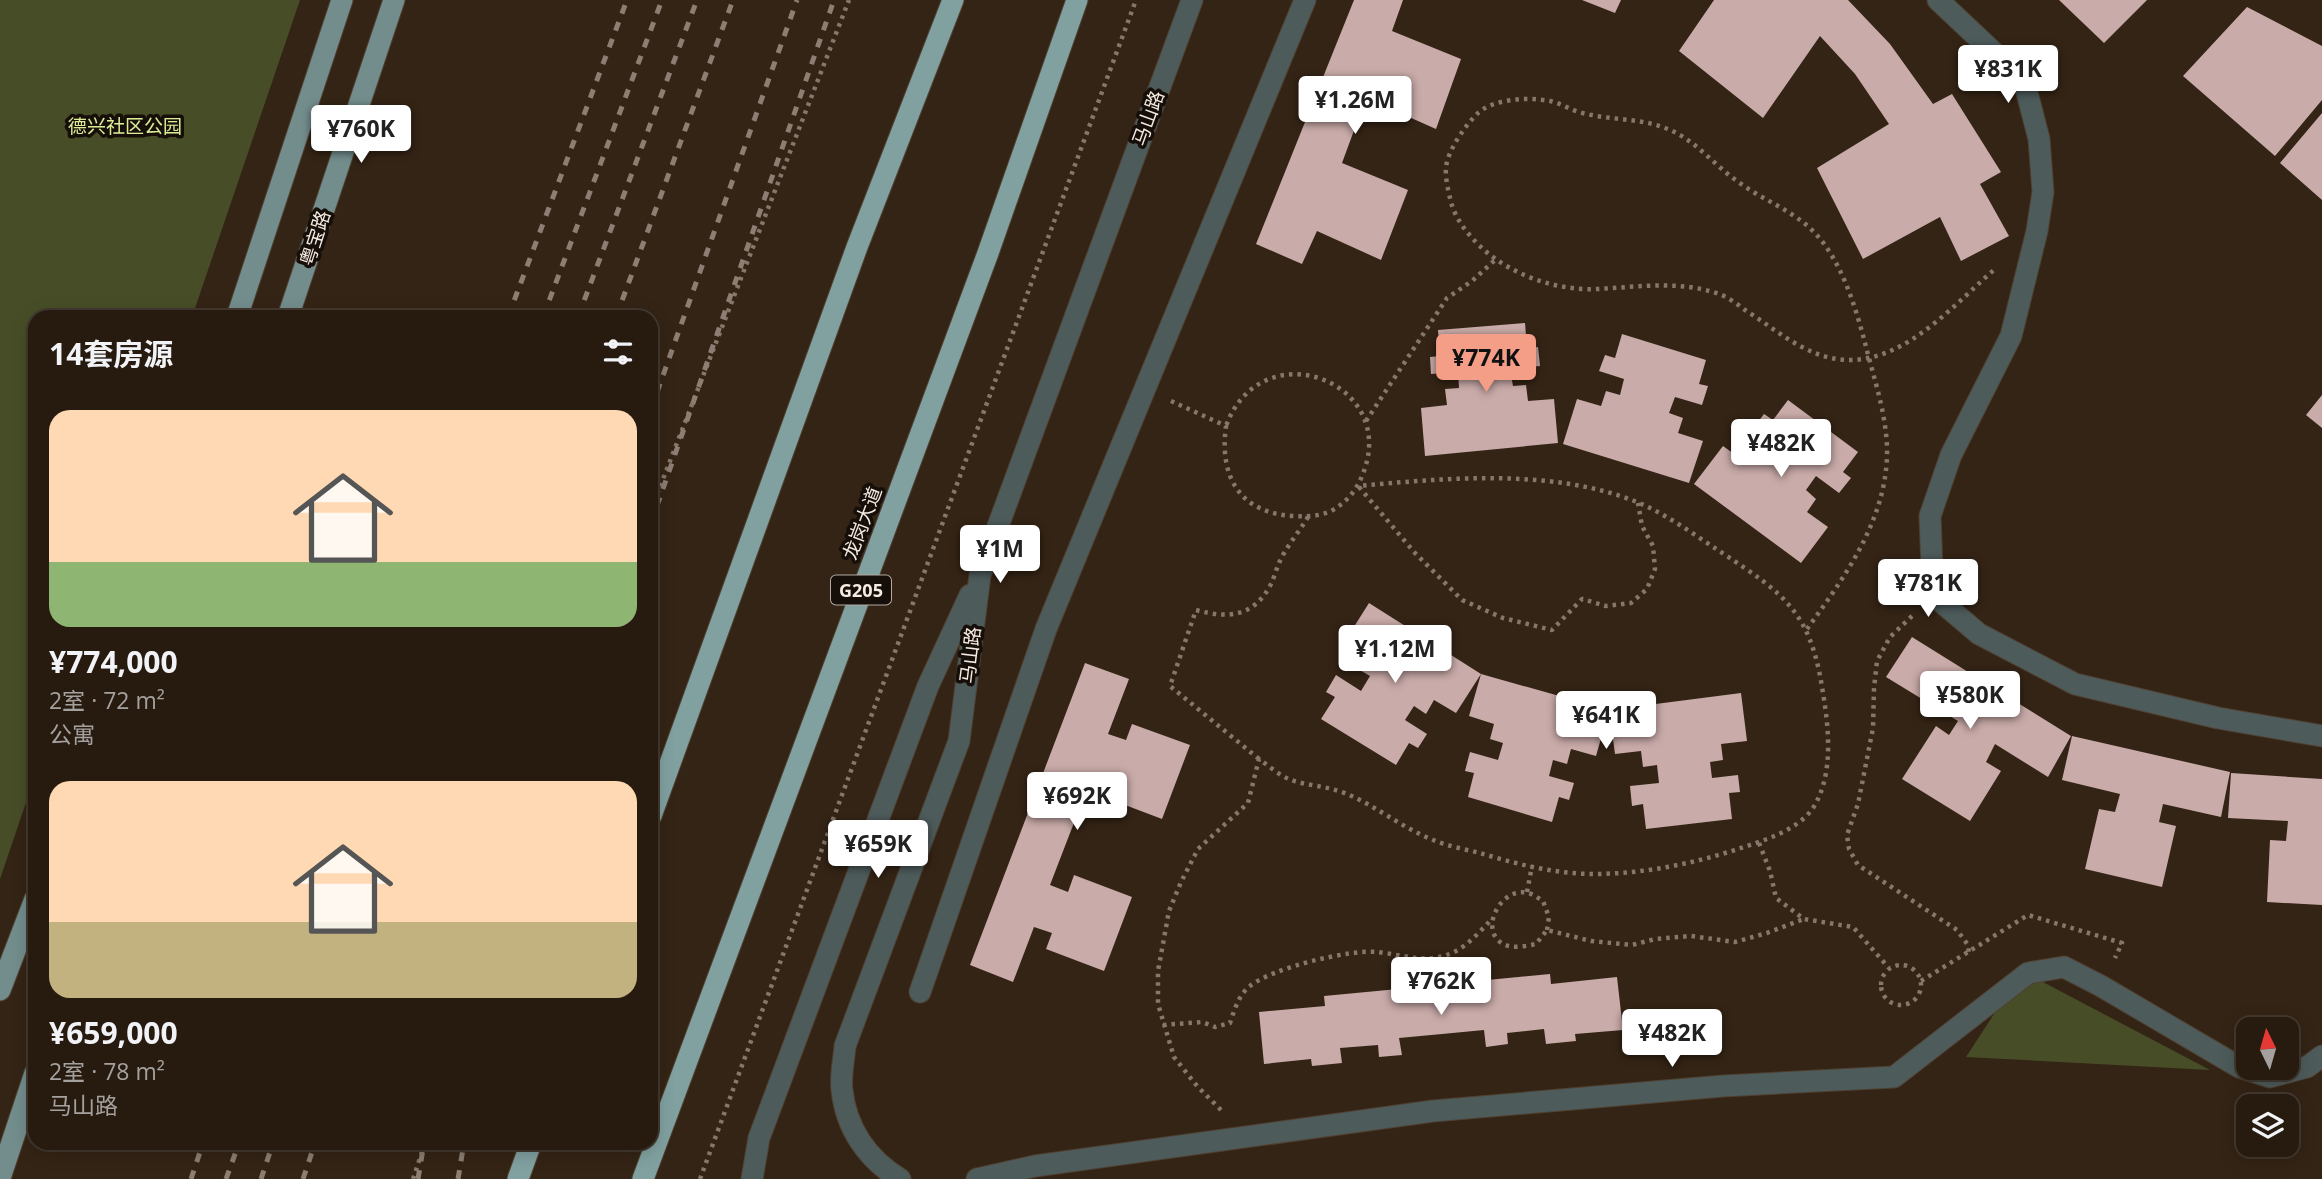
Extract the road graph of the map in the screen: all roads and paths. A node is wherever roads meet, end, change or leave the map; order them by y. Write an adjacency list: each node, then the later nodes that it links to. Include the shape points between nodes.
1 (342, 0): 12 (main road)
2 (394, 0): 13 (main road, 粤宝路)
3 (849, 0): 19 (path)
4 (953, 0): 27 (highway)
5 (1077, 0): 45 (highway, 龙岗大道 / G205, via 988,253)
6 (1136, 0): 53 (path)
7 (1192, 0): 22 (street, 马山路)
8 (1305, 0): 15 (street)
9 (1938, 0): 25 (street, via 2024,81 2039,139 2043,192 2011,336 1951,455 1930,516 1933,595 1979,634 2075,684 2218,718)
10 (1495, 260): 14 (path, via 1544,283 1592,289 1684,285 1722,295 1791,343 1819,355 1842,361); 14 (path, via 1467,234 1450,201 1446,167 1459,136 1480,111 1510,100 1551,101 1612,120 1645,122 1696,144 1740,184 1794,214 1816,234 1832,256 1858,315); 16 (path, via 1447,298)
11 (1996, 268): 14 (path, via 1923,332)
12 (239, 310)
13 (290, 310)
14 (1868, 358): 24 (path, via 1884,420 1887,456 1882,496 1845,575)
15 (1145, 388): 17 (path); 40 (street, via 1046,629)
16 (1366, 421): 17 (path, via 1337,385 1296,374 1257,384 1243,395); 18 (path, via 1369,445)
17 (1226, 426): 21 (path, via 1226,467 1245,498 1261,510)
18 (1358, 486): 20 (path, via 1523,479 1595,488); 20 (path, via 1415,554 1462,600 1503,618 1552,630 1583,599 1606,606 1631,603 1647,589 1655,569 1653,546 1642,526); 21 (path, via 1347,501 1330,512)
19 (658, 492)
20 (1638, 502): 24 (path, via 1762,580)
21 (1308, 517): 26 (path, via 1258,603 1219,616 1196,610 1170,686)
22 (980, 575): 54 (street, via 919,712 759,1138); 55 (street, 马山路, via 959,741 845,1046 842,1089 853,1133 883,1168)
23 (1913, 616): 36 (path, via 1890,637 1877,661 1873,728 1847,835 1849,849 1858,865 1956,930)
24 (1807, 629): 28 (path, via 1824,696 1827,766 1817,802 1798,824)
25 (2322, 736)
26 (1259, 759): 29 (path, via 1289,779 1349,795 1432,840); 41 (path, via 1248,803 1198,849 1170,911 1158,971)
27 (658, 797)
28 (1759, 843): 29 (path, via 1693,864 1644,869 1593,874); 34 (path, via 1776,898)
29 (1532, 866): 30 (path)
30 (1527, 892): 33 (path, via 1500,901); 35 (path, via 1542,901 1549,917)
31 (2028, 915): 36 (path)
32 (28, 918): 39 (main road)
33 (1493, 918): 35 (path, via 1493,933 1503,944 1536,944); 41 (path, via 1451,954 1425,959 1377,952 1303,964 1249,986 1230,1023 1215,1027 1202,1022)
34 (1804, 919): 35 (path, via 1735,942 1691,936 1632,944 1591,941); 37 (path, via 1853,927)
35 (1547, 930)
36 (1969, 953): 38 (path)
37 (1889, 968): 38 (path, via 1908,965); 38 (path, via 1880,985 1884,997 1895,1004 1914,1001)
38 (1921, 981)
39 (0, 990)
40 (920, 992)
41 (1163, 1025): 44 (path, via 1174,1057 1197,1086 1223,1111)
42 (2322, 1056): 44 (street, via 2308,1067 2270,1077 2239,1067 2064,967 2028,973 1894,1077 1723,1086 1433,1111)
43 (28, 1094): 49 (main road)
44 (1263, 1135): 56 (street, via 1035,1166)
45 (658, 1139)
46 (423, 1150): 50 (path)
47 (528, 1150): 51 (highway)
48 (654, 1150): 52 (highway, 龙岗大道 / G205)
49 (0, 1178)
50 (413, 1179)
51 (518, 1179)
52 (643, 1179)
53 (700, 1179)
54 (752, 1179)
55 (900, 1179)
56 (977, 1179)

